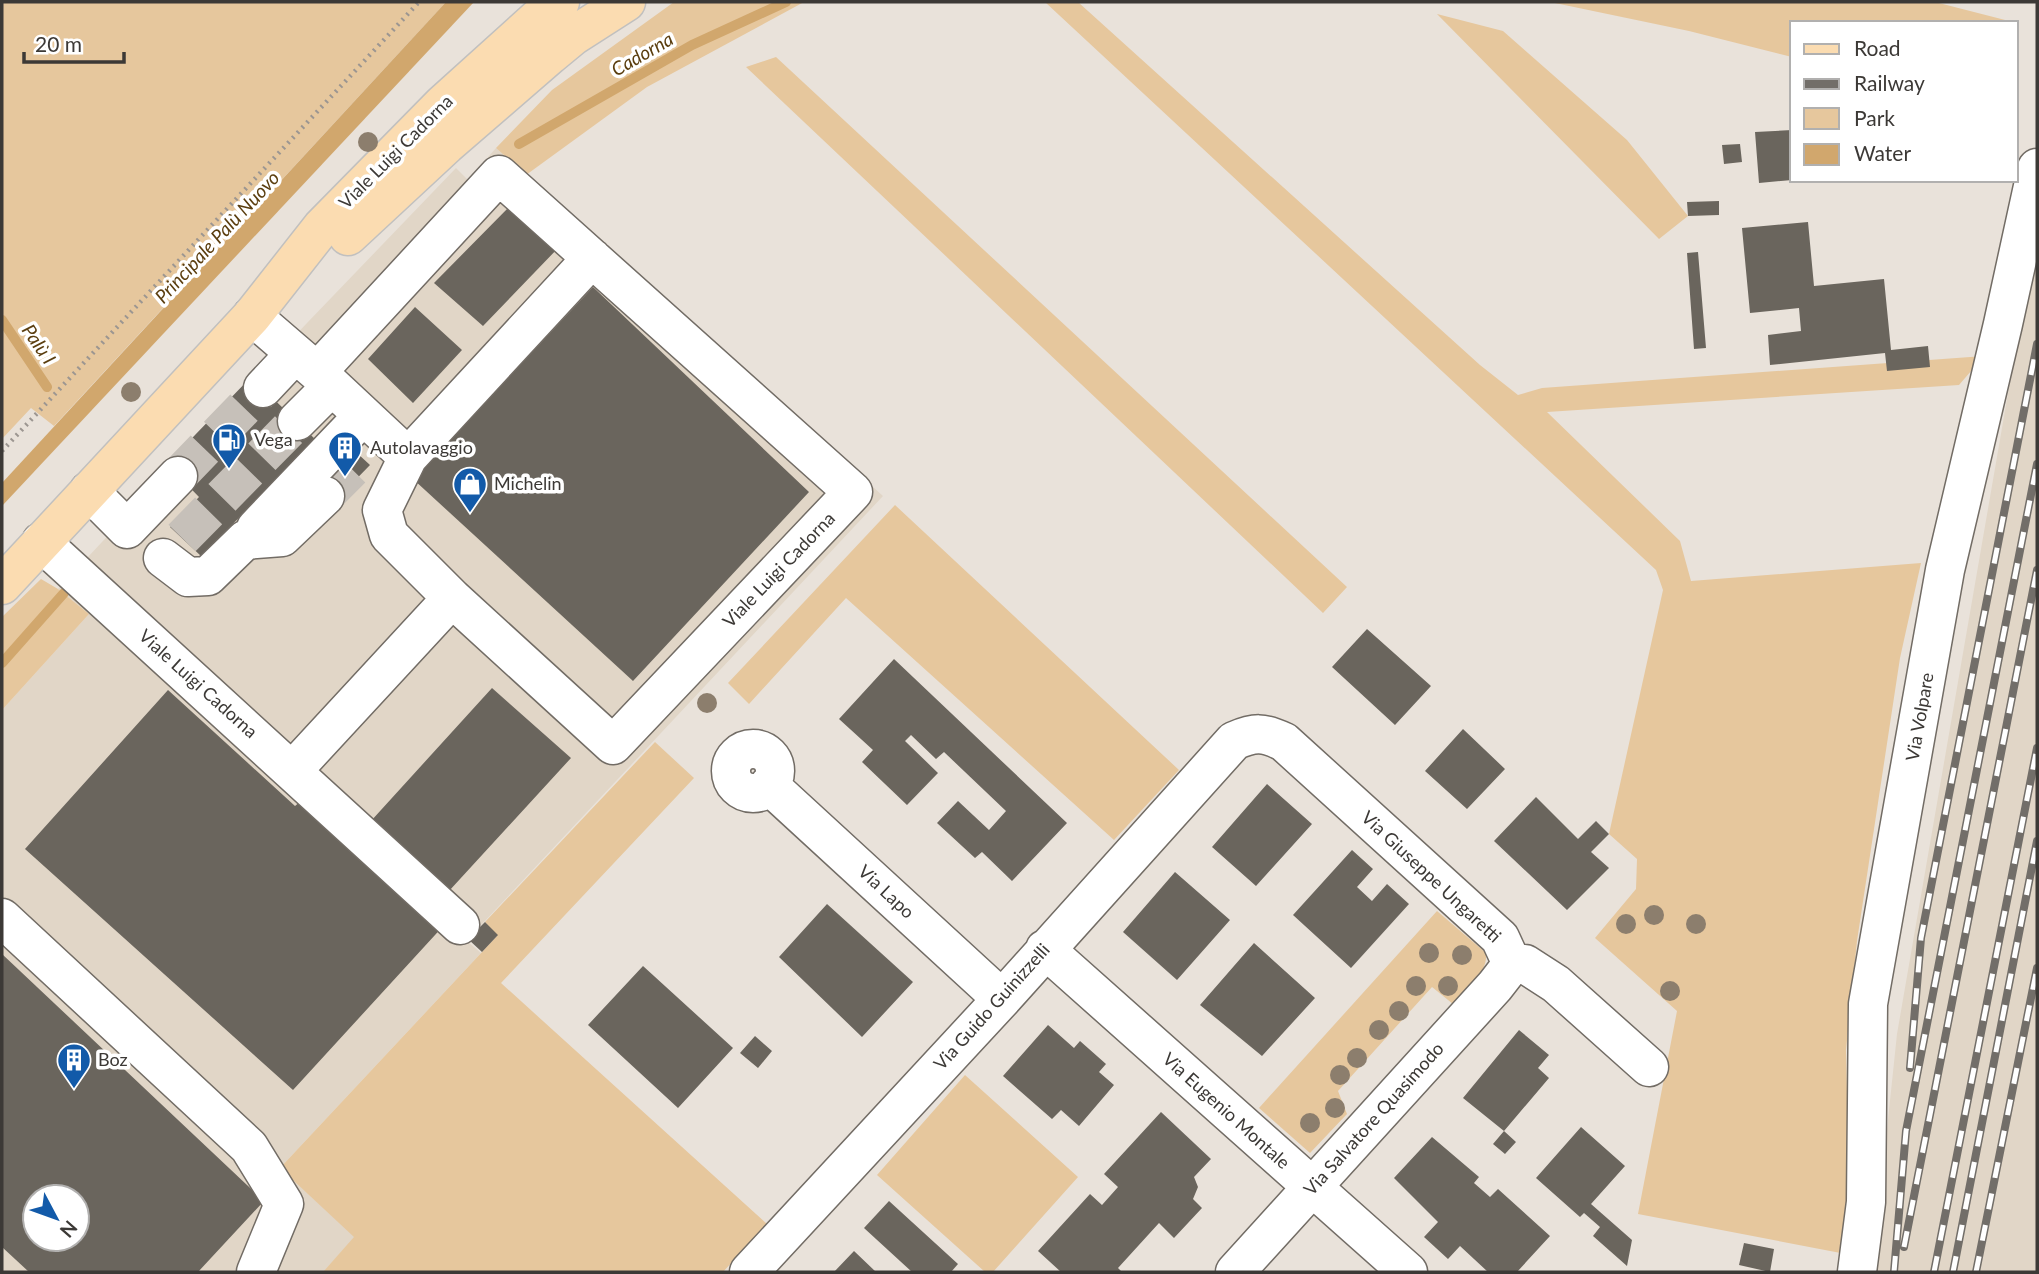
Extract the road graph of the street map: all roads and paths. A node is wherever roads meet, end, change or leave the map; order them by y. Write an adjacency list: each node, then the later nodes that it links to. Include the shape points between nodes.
1 (419, 2): 12 (path)
2 (597, 2): 4 (street, via 582,11)
3 (626, 2): 4 (main road, Viale Luigi Cadorna)
4 (558, 13): 7 (main road, Viale Luigi Cadorna, via 443,104 322,226)
5 (2037, 168): 35 (street, Via Volpare, via 1945,570 1868,1004 1866,1202)
6 (592, 258): 8 (street, Viale Luigi Cadorna, via 499,175); 11 (street, Viale Luigi Cadorna); 20 (street, Viale Luigi Cadorna, via 853,492 612,745)
7 (252, 316): 8 (street); 14 (main road, Viale Luigi Cadorna)
8 (315, 371): 9 (street); 10 (street); 11 (street)
9 (263, 388)
10 (297, 421)
11 (380, 442): 17 (street); 20 (street, Viale Luigi Cadorna, via 382,510 389,535)
12 (2, 451)
13 (178, 476): 16 (street)
14 (89, 491): 16 (street); 18 (main road, Viale Luigi Cadorna)
15 (325, 496): 17 (street, via 282,537)
16 (127, 529): 17 (street, via 172,548 188,577 208,576)
17 (245, 540)
18 (41, 542): 19 (main road, Viale Luigi Cadorna); 22 (street, Viale Luigi Cadorna)
19 (2, 584)
20 (452, 598): 22 (street)
21 (1234, 741): 26 (street, Via Guido Guinizzelli); 27 (street, Via Giuseppe Ungaretti, via 1250,734 1268,734 1284,742 1500,938)
22 (292, 770): 25 (street, Viale Luigi Cadorna)
23 (769, 785): 28 (street, Via Lapo)
24 (2, 918): 31 (street, via 249,1147 284,1204)
25 (460, 925)
26 (1045, 949): 28 (street, Via Guido Guinizzelli); 30 (street, Via Eugenio Montale)
27 (1512, 964): 29 (street, via 1525,964 1556,984); 30 (street, Via Salvatore Quasimodo)
28 (1002, 999): 32 (street, Via Guido Guinizzelli)
29 (1649, 1067)
30 (1312, 1188): 33 (street, Via Salvatore Quasimodo); 34 (street, Via Eugenio Montale)
31 (256, 1272)
32 (749, 1272)
33 (1235, 1272)
34 (1408, 1272)
35 (1857, 1272)

